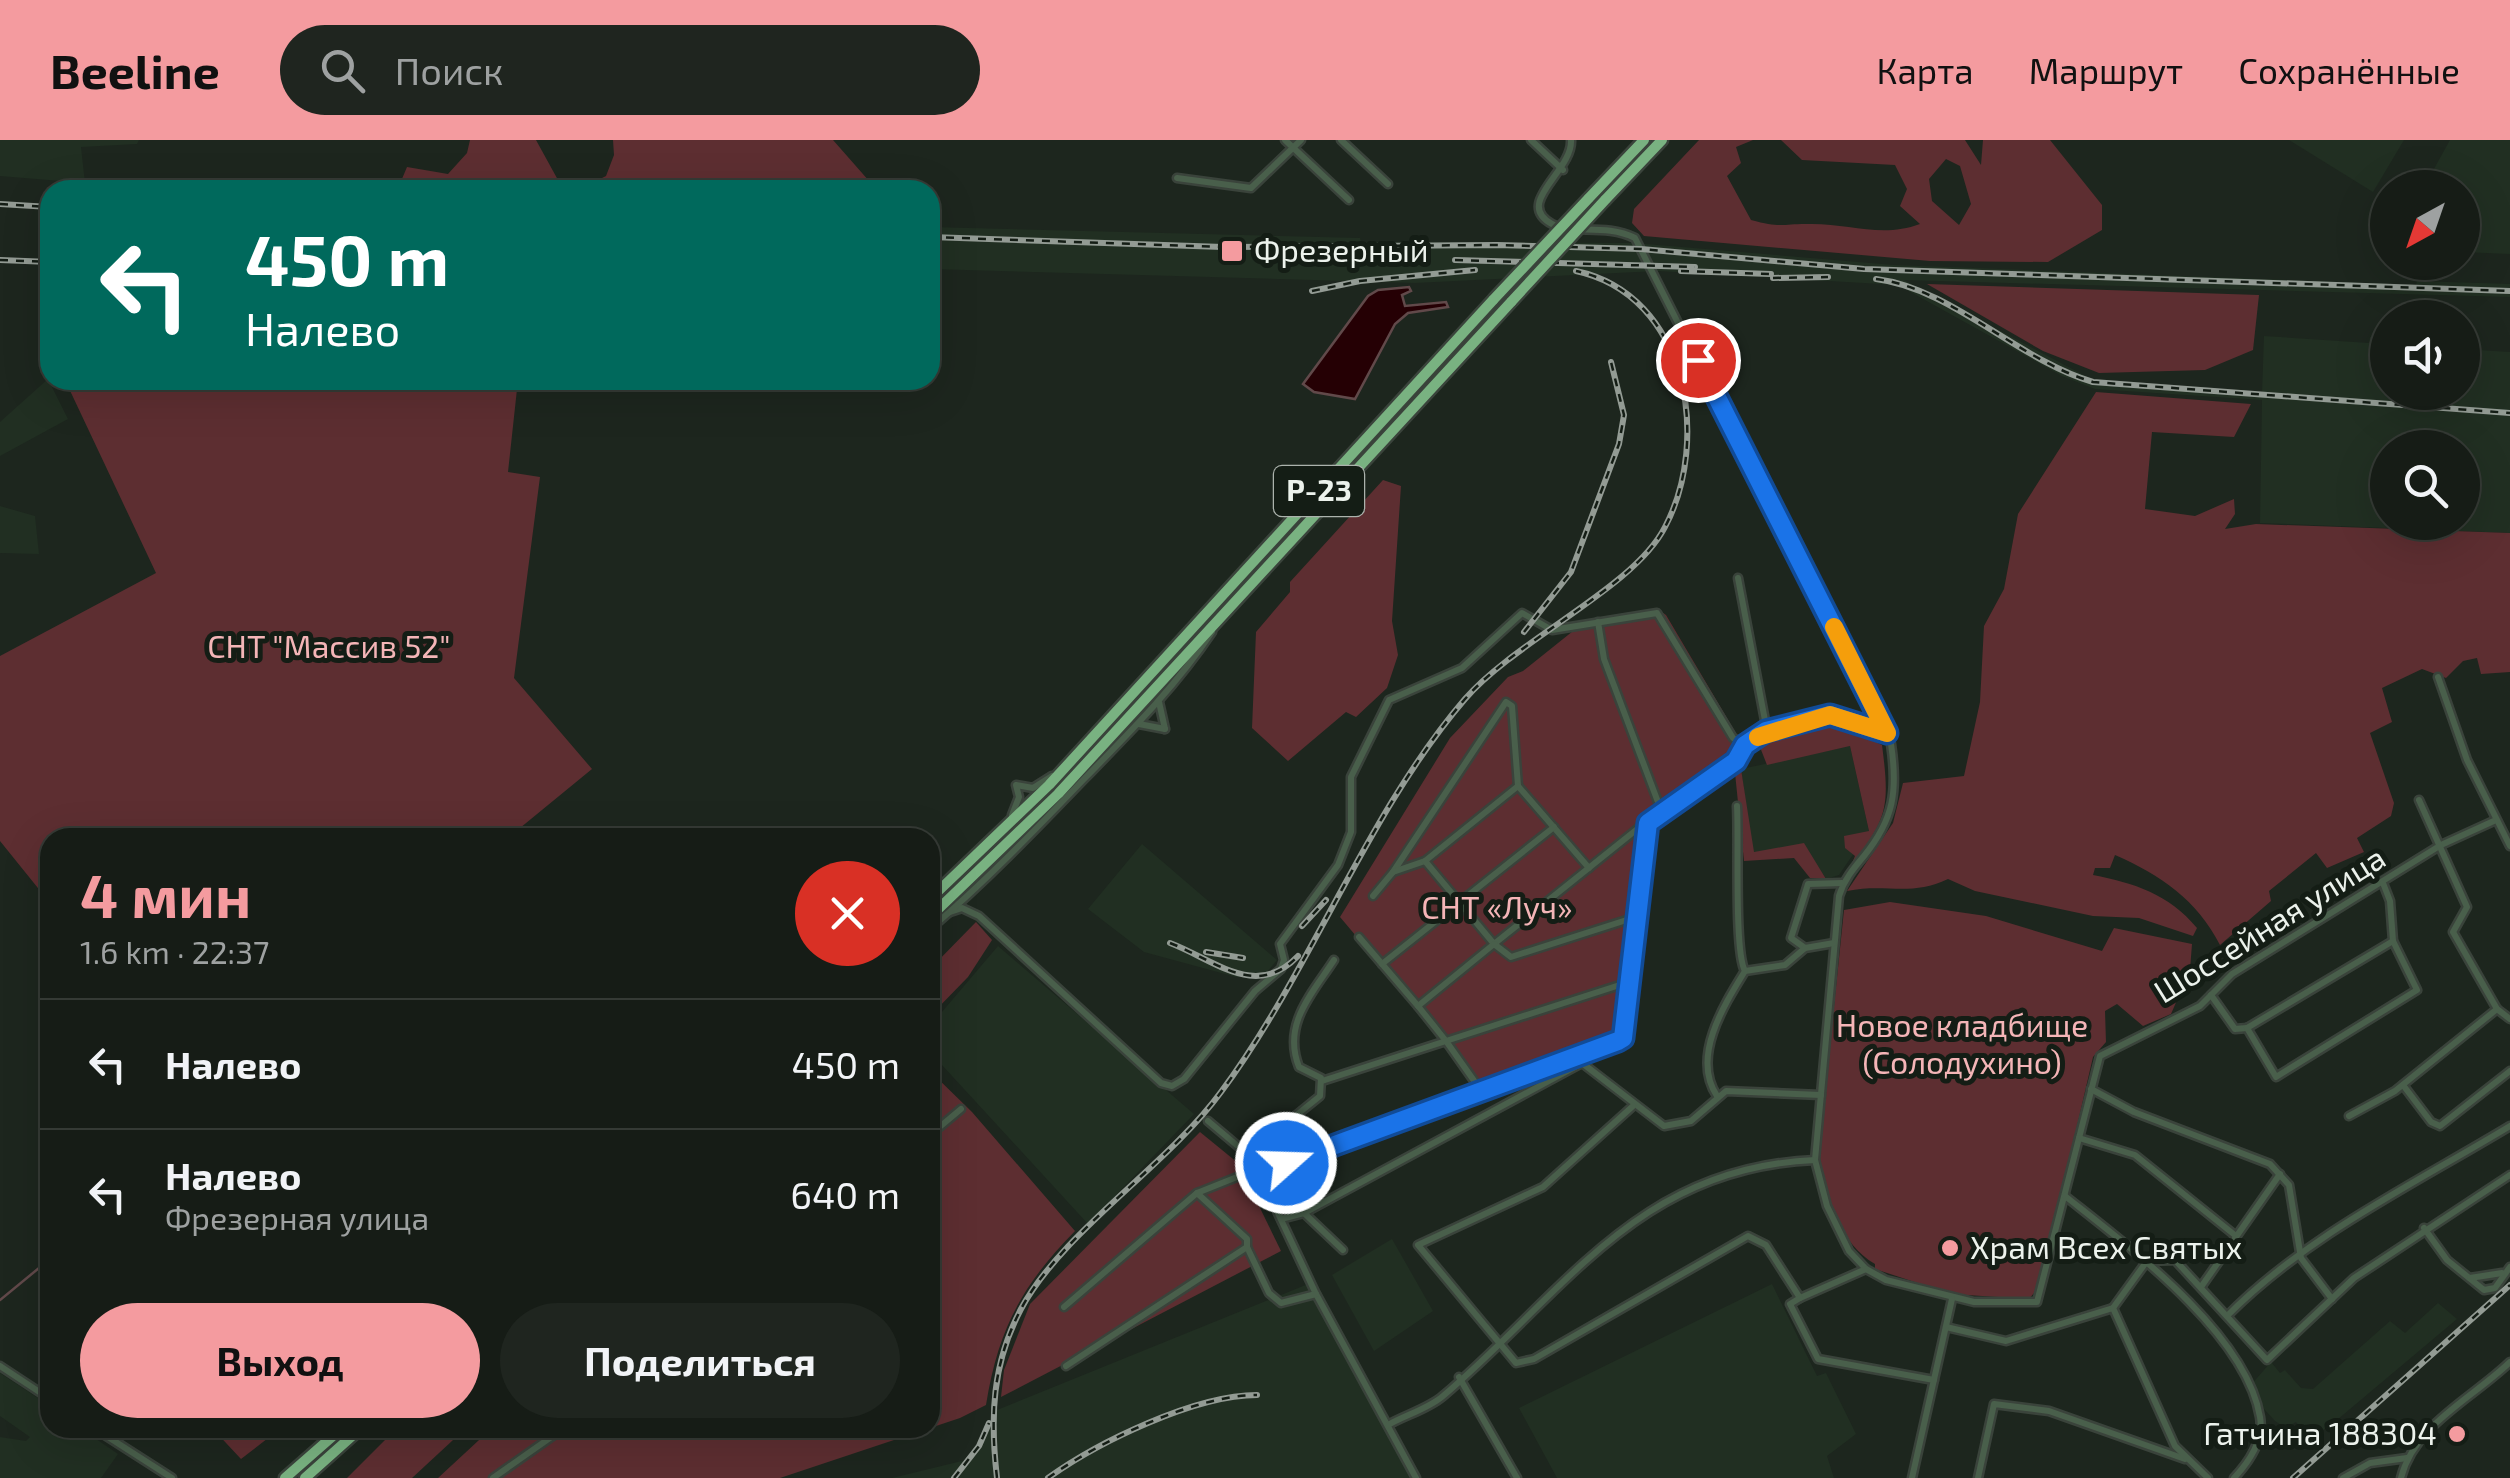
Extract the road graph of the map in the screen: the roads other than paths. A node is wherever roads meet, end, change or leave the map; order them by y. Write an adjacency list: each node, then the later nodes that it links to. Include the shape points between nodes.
1 (1285, 140): 8 (street)
2 (1300, 140): 8 (street)
3 (1341, 140): 11 (street)
4 (1531, 140): 9 (street)
5 (1571, 140): 9 (street)
6 (1644, 140): 22 (highway, Р-23, bridge)
7 (1662, 140): 14 (highway, Р-23, bridge)
8 (1293, 148): 10 (street, via 1252,188); 12 (street)
9 (1563, 170): 20 (street, via 1542,190 1542,218 1556,227 1604,227 1635,238)
10 (1177, 178)
11 (1388, 184)
12 (1349, 200)
13 (1738, 578): 19 (street)
14 (1224, 615): 17 (street); 42 (highway, Р-23)
15 (1598, 622): 21 (street, via 1657,613 1733,738); 26 (street, via 1604,658); 44 (street, via 1552,630 1522,613 1462,668 1389,700 1351,777 1351,832 1338,865 1280,944 1281,969 1172,1086 1161,1083)
16 (2438, 677): 27 (street)
17 (1160, 700): 18 (street); 18 (street, via 1165,730)
18 (1137, 724): 38 (street)
19 (1766, 731): 20 (street, via 1830,715); 21 (street)
20 (1887, 733): 37 (street, via 1896,786 1890,820)
21 (1745, 745): 26 (street, via 1736,761)
22 (1069, 763): 30 (highway, Р-23); 30 (street, via 1033,788 1016,785 1018,804)
23 (1518, 786): 29 (street); 33 (street); 35 (street, via 1512,706 1506,702)
24 (2419, 800): 31 (street)
25 (1737, 806): 54 (street, via 1738,956)
26 (1660, 810): 28 (street)
27 (2496, 820): 31 (street, Шоссейная улица); 32 (street)
28 (1648, 823): 34 (street); 45 (street)
29 (1554, 827): 34 (street); 41 (street)
30 (992, 842): 39 (highway, Р-23)
31 (2441, 845): 36 (street, Шоссейная улица); 58 (street, via 2468,908 2453,932)
32 (2510, 846)
33 (1425, 861): 35 (street); 41 (street)
34 (1589, 868): 50 (street)
35 (1393, 872): 40 (street)
36 (2383, 883): 48 (street); 56 (street, Шоссейная улица, via 2232,974)
37 (1842, 884): 49 (street); 51 (street, via 1808,884 1791,938)
38 (980, 886): 43 (street); 44 (street)
39 (940, 890)
40 (1373, 896)
41 (1459, 904): 50 (street); 53 (street)
42 (940, 908)
43 (950, 912): 44 (street, via 962,908); 46 (street)
44 (980, 916)
45 (1636, 917): 50 (street, via 1511,957); 55 (street)
46 (940, 920)
47 (1359, 936): 53 (street)
48 (2393, 941): 60 (street); 60 (street, via 2417,990 2276,1077)
49 (1834, 943): 51 (street); 68 (street)
50 (1494, 944): 57 (street)
51 (1805, 948): 54 (street, via 1785,965)
52 (1334, 960): 64 (street, via 1292,1034 1299,1067)
53 (1382, 964): 57 (street)
54 (1745, 971): 69 (street, via 1724,1004 1708,1056 1709,1084)
55 (1628, 982): 61 (street); 62 (street, via 1623,1038)
56 (2211, 994): 60 (street, via 2235,1029); 66 (street, Шоссейная улица, via 2200,1006 2110,1047 2100,1056)
57 (1418, 1006): 61 (street)
58 (2497, 1010): 59 (street); 65 (street)
59 (2510, 1020)
60 (2247, 1028)
61 (1446, 1041): 64 (street); 67 (street)
62 (1579, 1061): 67 (street); 70 (street); 83 (street)
63 (2510, 1071): 65 (street, via 2440,1126)
64 (1322, 1081): 78 (street, via 1320,1096 1278,1130)
65 (2403, 1085): 72 (street)
66 (2091, 1088): 76 (street, Шоссейная улица); 79 (street)
67 (1482, 1092): 78 (street)
68 (1821, 1095): 69 (street, via 1726,1090); 77 (street)
69 (1717, 1096): 70 (street, via 1691,1121 1664,1126)
70 (1634, 1106): 104 (street, via 1542,1187 1418,1245)
71 (962, 1109): 75 (street)
72 (2350, 1116)
73 (1208, 1122): 78 (street)
74 (2510, 1126): 89 (street)
75 (940, 1127)
76 (2079, 1138): 82 (street, Шоссейная улица); 86 (street, via 2136,1156)
77 (1815, 1160): 92 (street, via 1827,1206); 104 (street, via 1724,1173 1611,1234)
78 (1257, 1168): 81 (street); 84 (street)
79 (2280, 1174): 86 (street); 89 (street, via 2289,1184)
80 (2510, 1174): 85 (street)
81 (1197, 1192): 87 (street); 100 (street)
82 (2065, 1196): 90 (street); 98 (street, Шоссейная улица, via 2038,1302)
83 (1304, 1213): 84 (street); 88 (street)
84 (1281, 1219): 96 (street)
85 (2424, 1228): 94 (street, via 2448,1260); 99 (street)
86 (2236, 1236): 95 (street)
87 (1246, 1246): 96 (street, via 1269,1293 1281,1302); 107 (street)
88 (1344, 1250)
89 (2300, 1254): 99 (street); 102 (street)
90 (2147, 1261): 95 (street, via 2175,1260); 101 (street); 127 (street, via 2214,1330 2251,1392 2260,1426 2253,1454)
91 (2510, 1267): 93 (street)
92 (1866, 1269): 97 (street); 98 (street)
93 (2502, 1273): 94 (street); 94 (street, via 2492,1290)
94 (2475, 1280)
95 (2201, 1287): 102 (street)
96 (1316, 1294): 111 (street)
97 (1800, 1298): 104 (street, via 1766,1245 1748,1236 1534,1359 1516,1363); 109 (street, via 1790,1304 1818,1359)
98 (1952, 1299): 103 (street)
99 (2332, 1299): 102 (street, via 2267,1360)
100 (1064, 1307)
101 (2113, 1308): 103 (street, via 2006,1341); 117 (street)
102 (2227, 1316)
103 (1946, 1327): 109 (street)
104 (1499, 1344): 108 (street)
105 (2509, 1365): 116 (street, via 2433,1426)
106 (0, 1366): 110 (street)
107 (1066, 1366)
108 (1460, 1377): 111 (street, via 1438,1400); 123 (street)
109 (1934, 1380): 124 (street)
110 (40, 1392)
111 (1388, 1425): 122 (street)
112 (110, 1438): 118 (street)
113 (331, 1438): 119 (highway)
114 (350, 1438): 120 (highway)
115 (550, 1438): 121 (street)
116 (2407, 1458): 128 (street, via 2370,1463); 129 (street)
117 (2186, 1459): 125 (street, via 2049,1411 1994,1404); 126 (street)
118 (172, 1478)
119 (285, 1478)
120 (304, 1478)
121 (494, 1478)
122 (1416, 1478)
123 (1518, 1478)
124 (1912, 1478)
125 (1978, 1478)
126 (2208, 1478)
127 (2234, 1478)
128 (2343, 1478)
129 (2401, 1478)

